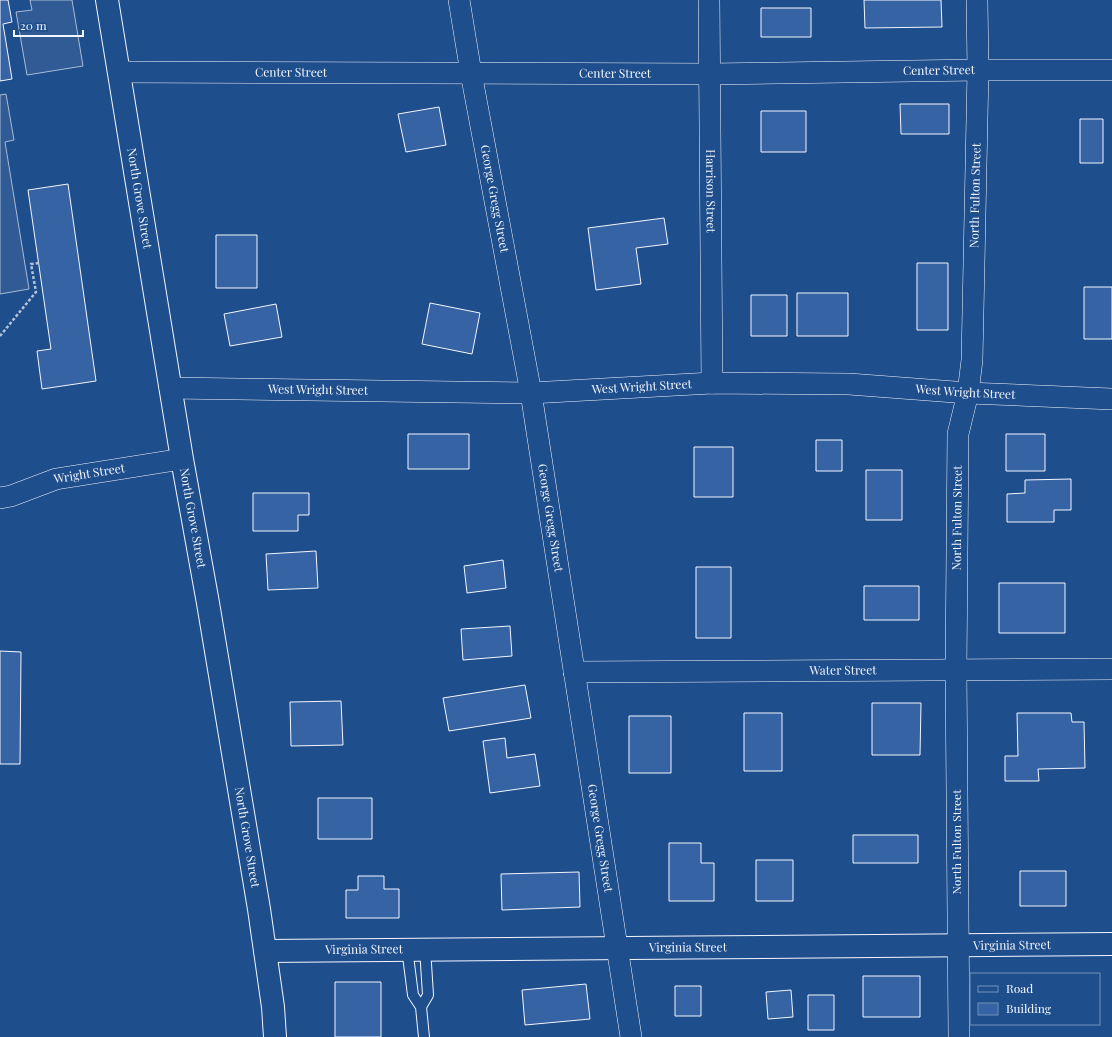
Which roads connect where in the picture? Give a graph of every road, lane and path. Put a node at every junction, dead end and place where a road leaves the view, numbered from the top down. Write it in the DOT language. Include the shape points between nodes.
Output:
graph roads {
  1 [pos="107,0"];
  2 [pos="459,0"];
  3 [pos="709,0"];
  4 [pos="977,0"];
  5 [pos="978,70"];
  6 [pos="1112,70"];
  7 [pos="119,72"];
  8 [pos="471,73"];
  9 [pos="710,74"];
  10 [pos="38,263"];
  11 [pos="0,336"];
  12 [pos="712,383"];
  13 [pos="170,388"];
  14 [pos="531,393"];
  15 [pos="968,393"];
  16 [pos="1112,399"];
  17 [pos="182,459"];
  18 [pos="0,498"];
  19 [pos="1112,669"];
  20 [pos="956,670"];
  21 [pos="574,672"];
  22 [pos="1112,944"];
  23 [pos="616,947"];
  24 [pos="958,947"];
  25 [pos="416,948"];
  26 [pos="265,951"];
  27 [pos="421,1007"];
  28 [pos="275,1037"];
  29 [pos="424,1037"];
  30 [pos="631,1037"];
  31 [pos="959,1037"];
  1 -- 7 [label="main road, North Grove Street"];
  2 -- 8 [label="street, George Gregg Street"];
  3 -- 9 [label="street, Harrison Street"];
  4 -- 5 [label="street, North Fulton Street"];
  5 -- 6 [label="street, Center Street"];
  5 -- 9 [label="street, Center Street"];
  5 -- 15 [label="street, North Fulton Street" via="972,360"];
  7 -- 8 [label="street, Center Street"];
  7 -- 13 [label="main road, North Grove Street"];
  8 -- 9 [label="street, Center Street"];
  8 -- 14 [label="street, George Gregg Street"];
  9 -- 12 [label="street, Harrison Street"];
  10 -- 11 [label="path" via="31,264 36,292"];
  12 -- 14 [label="street, West Wright Street"];
  12 -- 15 [label="street, West Wright Street" via="849,384"];
  13 -- 14 [label="street, West Wright Street"];
  13 -- 17 [label="main road, North Grove Street"];
  14 -- 21 [label="street, George Gregg Street"];
  15 -- 16 [label="street, West Wright Street"];
  15 -- 20 [label="street, North Fulton Street" via="958,434"];
  17 -- 18 [label="street, Wright Street" via="56,479"];
  17 -- 26 [label="main road, North Grove Street"];
  19 -- 20 [label="street, Water Street"];
  20 -- 21 [label="street, Water Street"];
  20 -- 24 [label="street, North Fulton Street"];
  21 -- 23 [label="street, George Gregg Street"];
  22 -- 24 [label="main road, Virginia Street"];
  23 -- 24 [label="main road, Virginia Street"];
  23 -- 25 [label="main road, Virginia Street"];
  23 -- 30 [label="street, George Gregg Street"];
  24 -- 31 [label="street, North Fulton Street"];
  25 -- 26 [label="main road, Virginia Street"];
  25 -- 27 [label="lane" via="413,995"];
  25 -- 27 [label="lane" via="428,995"];
  26 -- 28 [label="main road, North Grove Street"];
  27 -- 29 [label="lane"];
}
